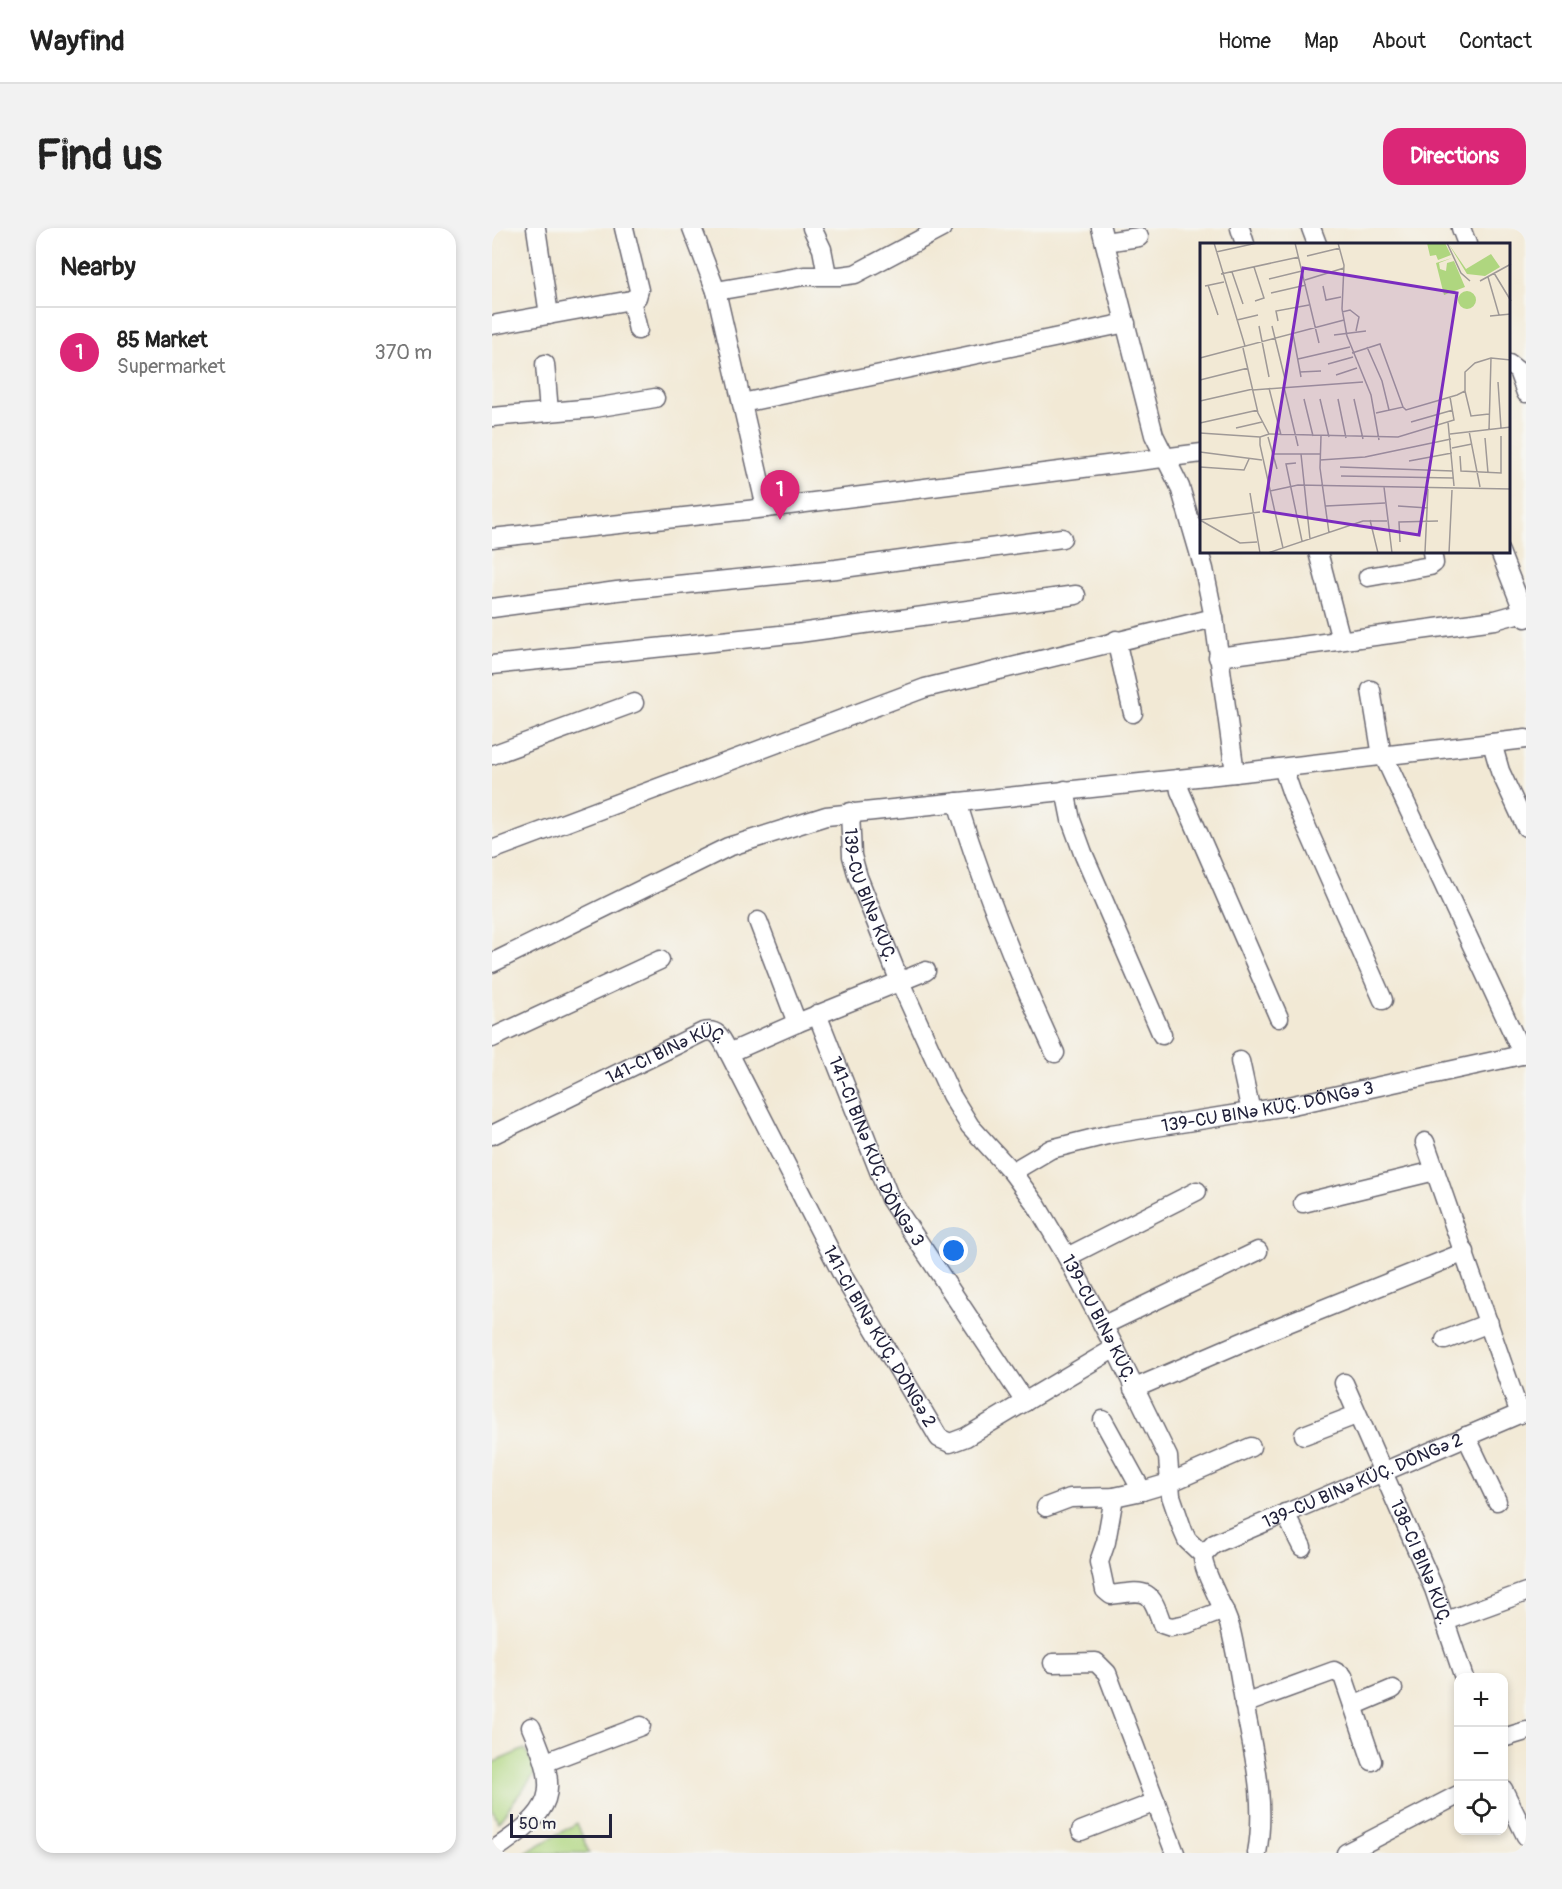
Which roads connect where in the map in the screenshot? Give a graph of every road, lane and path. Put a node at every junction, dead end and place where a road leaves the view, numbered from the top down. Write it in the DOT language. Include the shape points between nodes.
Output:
graph roads {
  1 [pos="536,228"];
  2 [pos="624,228"];
  3 [pos="692,228"];
  4 [pos="812,228"];
  5 [pos="942,228"];
  6 [pos="1240,228"];
  7 [pos="1311,228"];
  8 [pos="1461,228"];
  9 [pos="1103,235"];
  10 [pos="1139,237"];
  11 [pos="1245,243"];
  12 [pos="1317,243"];
  13 [pos="1467,243"];
  14 [pos="826,275"];
  15 [pos="716,291"];
  16 [pos="631,300"];
  17 [pos="549,315"];
  18 [pos="1126,323"];
  19 [pos="492,325"];
  20 [pos="638,330"];
  21 [pos="545,364"];
  22 [pos="1511,366"];
  23 [pos="1526,393"];
  24 [pos="655,398"];
  25 [pos="742,403"];
  26 [pos="549,412"];
  27 [pos="492,417"];
  28 [pos="1200,453"];
  29 [pos="1167,458"];
  30 [pos="766,508"];
  31 [pos="492,538"];
  32 [pos="1062,538"];
  33 [pos="1200,554"];
  34 [pos="1200,554"];
  35 [pos="1319,554"];
  36 [pos="1432,554"];
  37 [pos="1501,554"];
  38 [pos="1368,576"];
  39 [pos="1076,595"];
  40 [pos="492,608"];
  41 [pos="1525,615"];
  42 [pos="1214,618"];
  43 [pos="1116,640"];
  44 [pos="1341,640"];
  45 [pos="1218,657"];
  46 [pos="492,666"];
  47 [pos="1371,690"];
  48 [pos="634,703"];
  49 [pos="1133,713"];
  50 [pos="1526,739"];
  51 [pos="1492,743"];
  52 [pos="492,755"];
  53 [pos="1384,756"];
  54 [pos="1283,768"];
  55 [pos="1235,773"];
  56 [pos="1178,780"];
  57 [pos="1065,790"];
  58 [pos="957,802"];
  59 [pos="850,812"];
  60 [pos="1526,827"];
  61 [pos="492,850"];
  62 [pos="758,921"];
  63 [pos="660,960"];
  64 [pos="492,963"];
  65 [pos="926,971"];
  66 [pos="900,982"];
  67 [pos="1383,1000"];
  68 [pos="818,1014"];
  69 [pos="1279,1018"];
  70 [pos="797,1023"];
  71 [pos="1162,1035"];
  72 [pos="492,1038"];
  73 [pos="729,1053"];
  74 [pos="1055,1053"];
  75 [pos="1524,1054"];
  76 [pos="1240,1061"];
  77 [pos="1251,1112"];
  78 [pos="492,1134"];
  79 [pos="1425,1142"];
  80 [pos="1435,1171"];
  81 [pos="1012,1172"];
  82 [pos="1197,1191"];
  83 [pos="1303,1203"];
  84 [pos="1258,1251"];
  85 [pos="1465,1252"];
  86 [pos="1067,1257"];
  87 [pos="1489,1323"];
  88 [pos="1104,1324"];
  89 [pos="1445,1340"];
  90 [pos="1116,1348"];
  91 [pos="1344,1383"];
  92 [pos="1133,1389"];
  93 [pos="1025,1402"];
  94 [pos="1523,1412"];
  95 [pos="1356,1415"];
  96 [pos="1103,1420"];
  97 [pos="1304,1435"];
  98 [pos="1466,1436"];
  99 [pos="1251,1447"];
  100 [pos="1381,1471"];
  101 [pos="1170,1483"];
  102 [pos="1142,1491"];
  103 [pos="1114,1497"];
  104 [pos="1497,1501"];
  105 [pos="1046,1507"];
  106 [pos="1285,1514"];
  107 [pos="1302,1547"];
  108 [pos="1203,1555"];
  109 [pos="1526,1592"];
  110 [pos="1224,1610"];
  111 [pos="1446,1621"];
  112 [pos="1053,1663"];
  113 [pos="1463,1673"];
  114 [pos="1393,1689"];
  115 [pos="1244,1704"];
  116 [pos="1353,1706"];
  117 [pos="641,1726"];
  118 [pos="531,1727"];
  119 [pos="1526,1731"];
  120 [pos="1508,1736"];
  121 [pos="1372,1761"];
  122 [pos="546,1762"];
  123 [pos="1454,1797"];
  124 [pos="1508,1799"];
  125 [pos="1156,1802"];
  126 [pos="1082,1831"];
  127 [pos="1526,1836"];
  128 [pos="498,1844"];
  129 [pos="1175,1853"];
  130 [pos="1257,1853"];
  131 [pos="1346,1853"];
  1 -- 17 [label="street"];
  2 -- 16 [label="street" via="639,290"];
  3 -- 15 [label="street"];
  4 -- 14 [label="street" via="822,249"];
  5 -- 14 [label="street" via="855,274"];
  6 -- 11 [label="street"];
  7 -- 12 [label="street"];
  8 -- 13 [label="street"];
  9 -- 10 [label="street"];
  9 -- 18 [label="street"];
  14 -- 15 [label="street"];
  15 -- 25 [label="street"];
  16 -- 17 [label="street"];
  16 -- 20 [label="street"];
  17 -- 19 [label="street"];
  18 -- 25 [label="street"];
  18 -- 29 [label="street" via="1154,435"];
  21 -- 26 [label="street"];
  22 -- 23 [label="street" via="1518,371"];
  24 -- 26 [label="street"];
  25 -- 30 [label="street"];
  26 -- 27 [label="street"];
  28 -- 29 [label="street"];
  29 -- 30 [label="street"];
  29 -- 34 [label="street"];
  30 -- 31 [label="street"];
  32 -- 40 [label="street" via="836,569"];
  33 -- 42 [label="street"];
  35 -- 44 [label="street"];
  36 -- 38 [label="street" via="1434,563 1430,566"];
  37 -- 41 [label="street"];
  39 -- 46 [label="street" via="799,633"];
  41 -- 44 [label="street"];
  42 -- 43 [label="street"];
  42 -- 45 [label="street"];
  43 -- 49 [label="street"];
  43 -- 61 [label="street" via="924,688"];
  44 -- 45 [label="street"];
  45 -- 55 [label="street"];
  47 -- 53 [label="street"];
  48 -- 52 [label="street"];
  50 -- 51 [label="street"];
  51 -- 53 [label="street"];
  51 -- 60 [label="street" via="1500,771"];
  53 -- 54 [label="street"];
  53 -- 75 [label="street"];
  54 -- 55 [label="street"];
  54 -- 67 [label="street"];
  55 -- 56 [label="street"];
  56 -- 57 [label="street"];
  56 -- 69 [label="street"];
  57 -- 58 [label="street"];
  57 -- 71 [label="street" via="1083,853"];
  58 -- 59 [label="street"];
  58 -- 74 [label="street" via="1007,948"];
  59 -- 64 [label="street" via="803,821 728,847"];
  59 -- 66 [label="street, 139-CU BINƏ KÜÇ." via="852,856 858,877"];
  62 -- 70 [label="street"];
  63 -- 72 [label="street"];
  65 -- 66 [label="street, 141-CI BINƏ KÜÇ."];
  66 -- 68 [label="street, 141-CI BINƏ KÜÇ."];
  66 -- 81 [label="street, 139-CU BINƏ KÜÇ." via="959,1110"];
  68 -- 70 [label="street, 141-CI BINƏ KÜÇ."];
  68 -- 93 [label="street, 141-CI BINƏ KÜÇ. DÖNGƏ 3" via="900,1217"];
  70 -- 73 [label="street, 141-CI BINƏ KÜÇ."];
  73 -- 78 [label="street, 141-CI BINƏ KÜÇ." via="719,1034 702,1032"];
  73 -- 93 [label="street, 141-CI BINƏ KÜÇ. DÖNGƏ 2" via="844,1278 939,1438 950,1443 966,1437"];
  75 -- 77 [label="street, 139-CU BINƏ KÜÇ. DÖNGƏ 3"];
  76 -- 77 [label="street"];
  77 -- 81 [label="street, 139-CU BINƏ KÜÇ. DÖNGƏ 3" via="1143,1128 1067,1145 1036,1156"];
  79 -- 80 [label="street"];
  80 -- 83 [label="street"];
  80 -- 85 [label="street"];
  81 -- 86 [label="street, 139-CU BINƏ KÜÇ."];
  82 -- 86 [label="street"];
  84 -- 88 [label="street"];
  85 -- 87 [label="street"];
  85 -- 92 [label="street" via="1268,1330"];
  86 -- 88 [label="street, 139-CU BINƏ KÜÇ."];
  87 -- 89 [label="street"];
  87 -- 94 [label="street"];
  88 -- 90 [label="street, 139-CU BINƏ KÜÇ."];
  90 -- 92 [label="street, 139-CU BINƏ KÜÇ."];
  90 -- 93 [label="street, 141-CI BINƏ KÜÇ. DÖNGƏ 2"];
  91 -- 95 [label="street, 138-CI BINƏ KÜÇ."];
  92 -- 101 [label="street, 139-CU BINƏ KÜÇ." via="1167,1457"];
  94 -- 98 [label="street, 139-CU BINƏ KÜÇ. DÖNGƏ 2"];
  95 -- 97 [label="street"];
  95 -- 100 [label="street, 138-CI BINƏ KÜÇ."];
  96 -- 102 [label="street"];
  98 -- 100 [label="street, 139-CU BINƏ KÜÇ. DÖNGƏ 2"];
  98 -- 104 [label="street"];
  99 -- 101 [label="street"];
  100 -- 106 [label="street, 139-CU BINƏ KÜÇ. DÖNGƏ 2"];
  100 -- 111 [label="street, 138-CI BINƏ KÜÇ."];
  101 -- 102 [label="street"];
  101 -- 108 [label="street, 139-CU BINƏ KÜÇ." via="1170,1496 1187,1540"];
  102 -- 103 [label="street"];
  103 -- 105 [label="street" via="1070,1498"];
  103 -- 110 [label="street" via="1099,1562 1105,1590 1111,1595 1148,1593 1162,1624 1171,1627"];
  106 -- 107 [label="street"];
  106 -- 108 [label="street, 139-CU BINƏ KÜÇ. DÖNGƏ 2" via="1214,1544"];
  108 -- 110 [label="street, 139-CU BINƏ KÜÇ." via="1203,1565"];
  109 -- 111 [label="street"];
  110 -- 115 [label="street, 139-CU BINƏ KÜÇ."];
  111 -- 113 [label="street, 138-CI BINƏ KÜÇ."];
  112 -- 125 [label="street" via="1096,1662 1107,1673"];
  114 -- 116 [label="street"];
  115 -- 116 [label="street" via="1334,1671 1343,1676"];
  115 -- 130 [label="street, 139-CU BINƏ KÜÇ." via="1263,1809"];
  116 -- 121 [label="street"];
  117 -- 122 [label="street"];
  118 -- 122 [label="street"];
  119 -- 120 [label="street"];
  122 -- 128 [label="street" via="550,1780 540,1812"];
  123 -- 131 [label="street"];
  124 -- 127 [label="street"];
  125 -- 126 [label="street"];
  125 -- 129 [label="street"];
}
